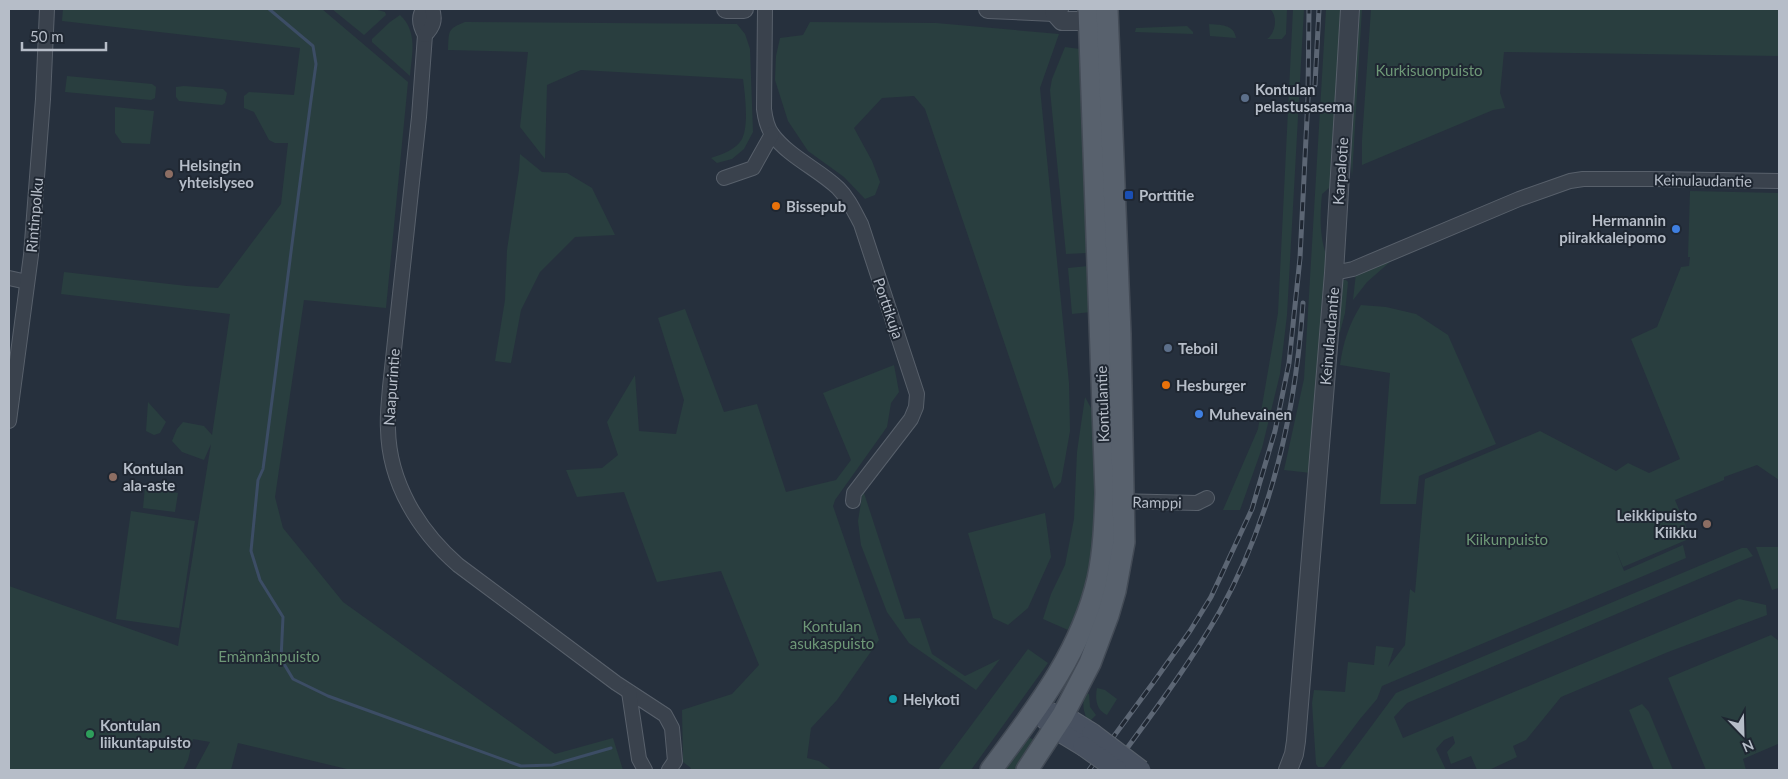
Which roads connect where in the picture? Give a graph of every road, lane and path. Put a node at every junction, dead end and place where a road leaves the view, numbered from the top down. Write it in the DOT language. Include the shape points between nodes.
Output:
graph roads {
  1 [pos="47,9"];
  2 [pos="424,9"];
  3 [pos="432,9"];
  4 [pos="726,9"];
  5 [pos="744,9"];
  6 [pos="765,9"];
  7 [pos="988,9"];
  8 [pos="1350,9"];
  9 [pos="1056,10"];
  10 [pos="1098,15"];
  11 [pos="425,35"];
  12 [pos="772,134"];
  13 [pos="724,178"];
  14 [pos="1779,181"];
  15 [pos="1334,273"];
  16 [pos="9,278"];
  17 [pos="27,282"];
  18 [pos="9,421"];
  19 [pos="1207,498"];
  20 [pos="852,501"];
  21 [pos="1115,501"];
  22 [pos="629,692"];
  23 [pos="1036,710"];
  24 [pos="1059,722"];
  25 [pos="1078,734"];
  26 [pos="644,770"];
  27 [pos="669,770"];
  28 [pos="991,770"];
  29 [pos="1027,770"];
  30 [pos="1117,770"];
  31 [pos="1141,770"];
  32 [pos="1288,770"];
  1 -- 17 [label="street, Rintinpolku" via="38,175"];
  2 -- 11 [label="street, Naapurintie" via="420,14 420,26"];
  3 -- 11 [label="street, Naapurintie" via="433,26"];
  4 -- 5 [label="street"];
  6 -- 12 [label="street, Porttikuja" via="764,109"];
  7 -- 9 [label="street"];
  8 -- 15 [label="street, Karpalotie"];
  9 -- 10 [label="street" via="1062,20"];
  10 -- 21 [label="main road, Kontulantie" via="1120,334"];
  11 -- 22 [label="street, Naapurintie" via="390,387 388,428 394,467 413,513 445,554"];
  12 -- 13 [label="street" via="753,168"];
  12 -- 20 [label="street, Porttikuja" via="789,152 847,198 860,224 916,391 916,407 911,419 854,493"];
  14 -- 15 [label="street, Keinulaudantie" via="1570,181 1353,269"];
  15 -- 32 [label="street, Keinulaudantie" via="1296,741"];
  16 -- 17 [label="street"];
  17 -- 18 [label="street, Rintinpolku"];
  19 -- 21 [label="street, Ramppi" via="1197,503"];
  21 -- 23 [label="main road, Kontulantie" via="1092,601 1072,652"];
  21 -- 24 [label="main road, Kontulantie" via="1124,542 1120,571 1090,663"];
  22 -- 26 [label="street"];
  22 -- 27 [label="street, Naapurintie" via="658,709 672,728 675,761"];
  23 -- 24 [label="main road"];
  23 -- 28 [label="main road, Kontulantie"];
  24 -- 25 [label="main road"];
  24 -- 29 [label="main road, Kontulantie"];
  25 -- 30 [label="main road, bridge"];
  25 -- 31 [label="main road, bridge"];
}
